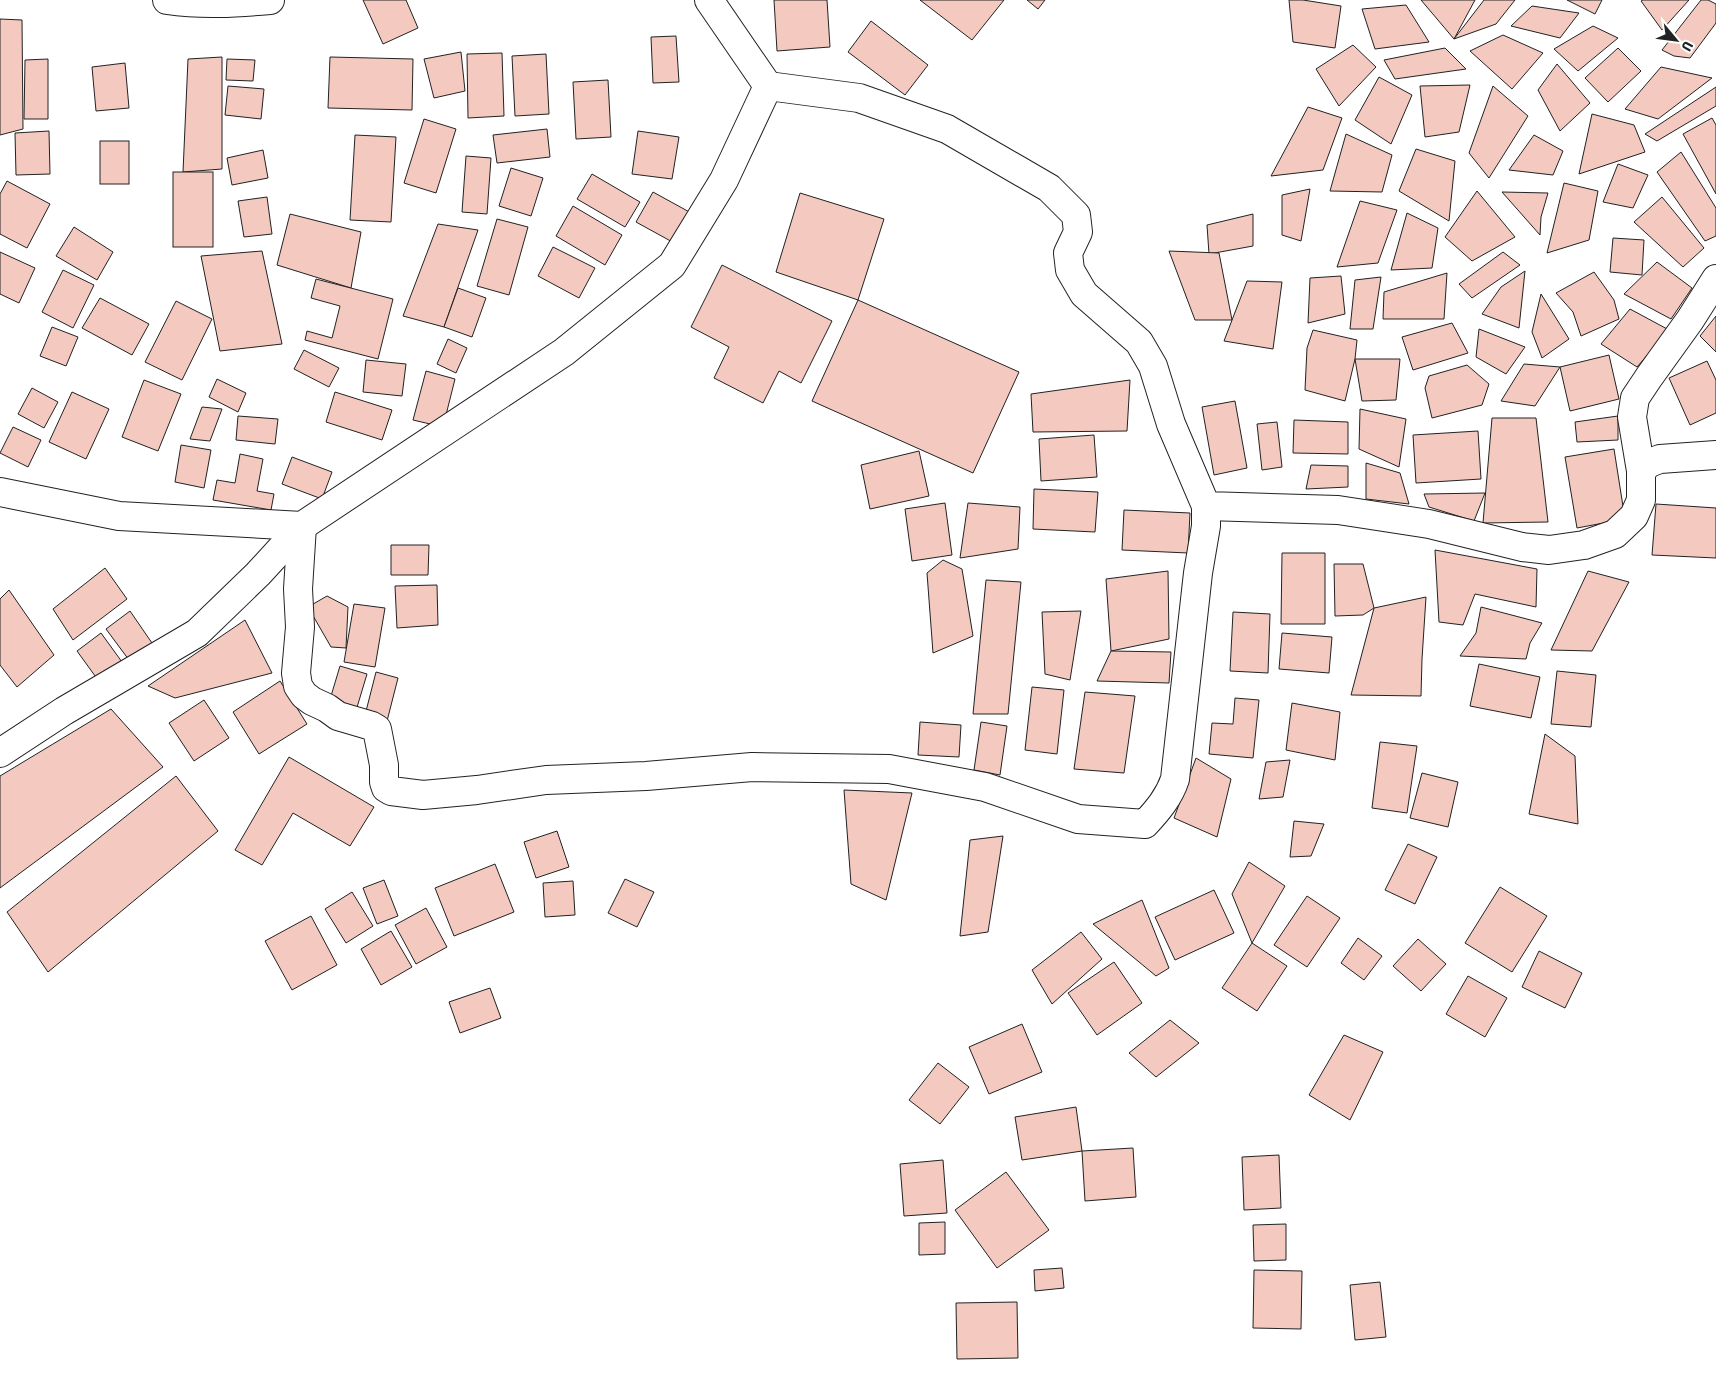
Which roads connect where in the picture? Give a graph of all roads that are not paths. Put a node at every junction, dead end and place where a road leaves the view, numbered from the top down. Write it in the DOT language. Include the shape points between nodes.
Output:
graph roads {
  1 [pos="167,0"];
  2 [pos="270,0"];
  3 [pos="709,0"];
  4 [pos="768,86"];
  5 [pos="1716,279"];
  6 [pos="1716,455"];
  7 [pos="1641,472"];
  8 [pos="0,492"];
  9 [pos="1206,506"];
  10 [pos="302,526"];
  11 [pos="0,752"];
  1 -- 2 [label="street" via="229,4"];
  3 -- 4 [label="street"];
  4 -- 9 [label="street" via="859,98 947,129 1049,188 1076,215 1078,232 1068,253 1070,270 1084,294 1138,342 1153,366 1171,424"];
  4 -- 10 [label="street" via="724,180 672,265 564,352"];
  5 -- 7 [label="street" via="1635,398 1632,417"];
  6 -- 7 [label="street" via="1660,459 1649,463"];
  7 -- 9 [label="street" via="1641,500 1634,516 1616,534 1584,545 1549,550 1522,547 1429,524 1338,510"];
  8 -- 10 [label="street" via="118,516"];
  9 -- 10 [label="street" via="1175,779 1171,791 1145,824 1078,818 985,787 889,769 752,766 646,776 546,780 424,795 391,791 384,782 377,729 338,716 312,701 298,686"];
  10 -- 11 [label="street" via="197,633"];
}
